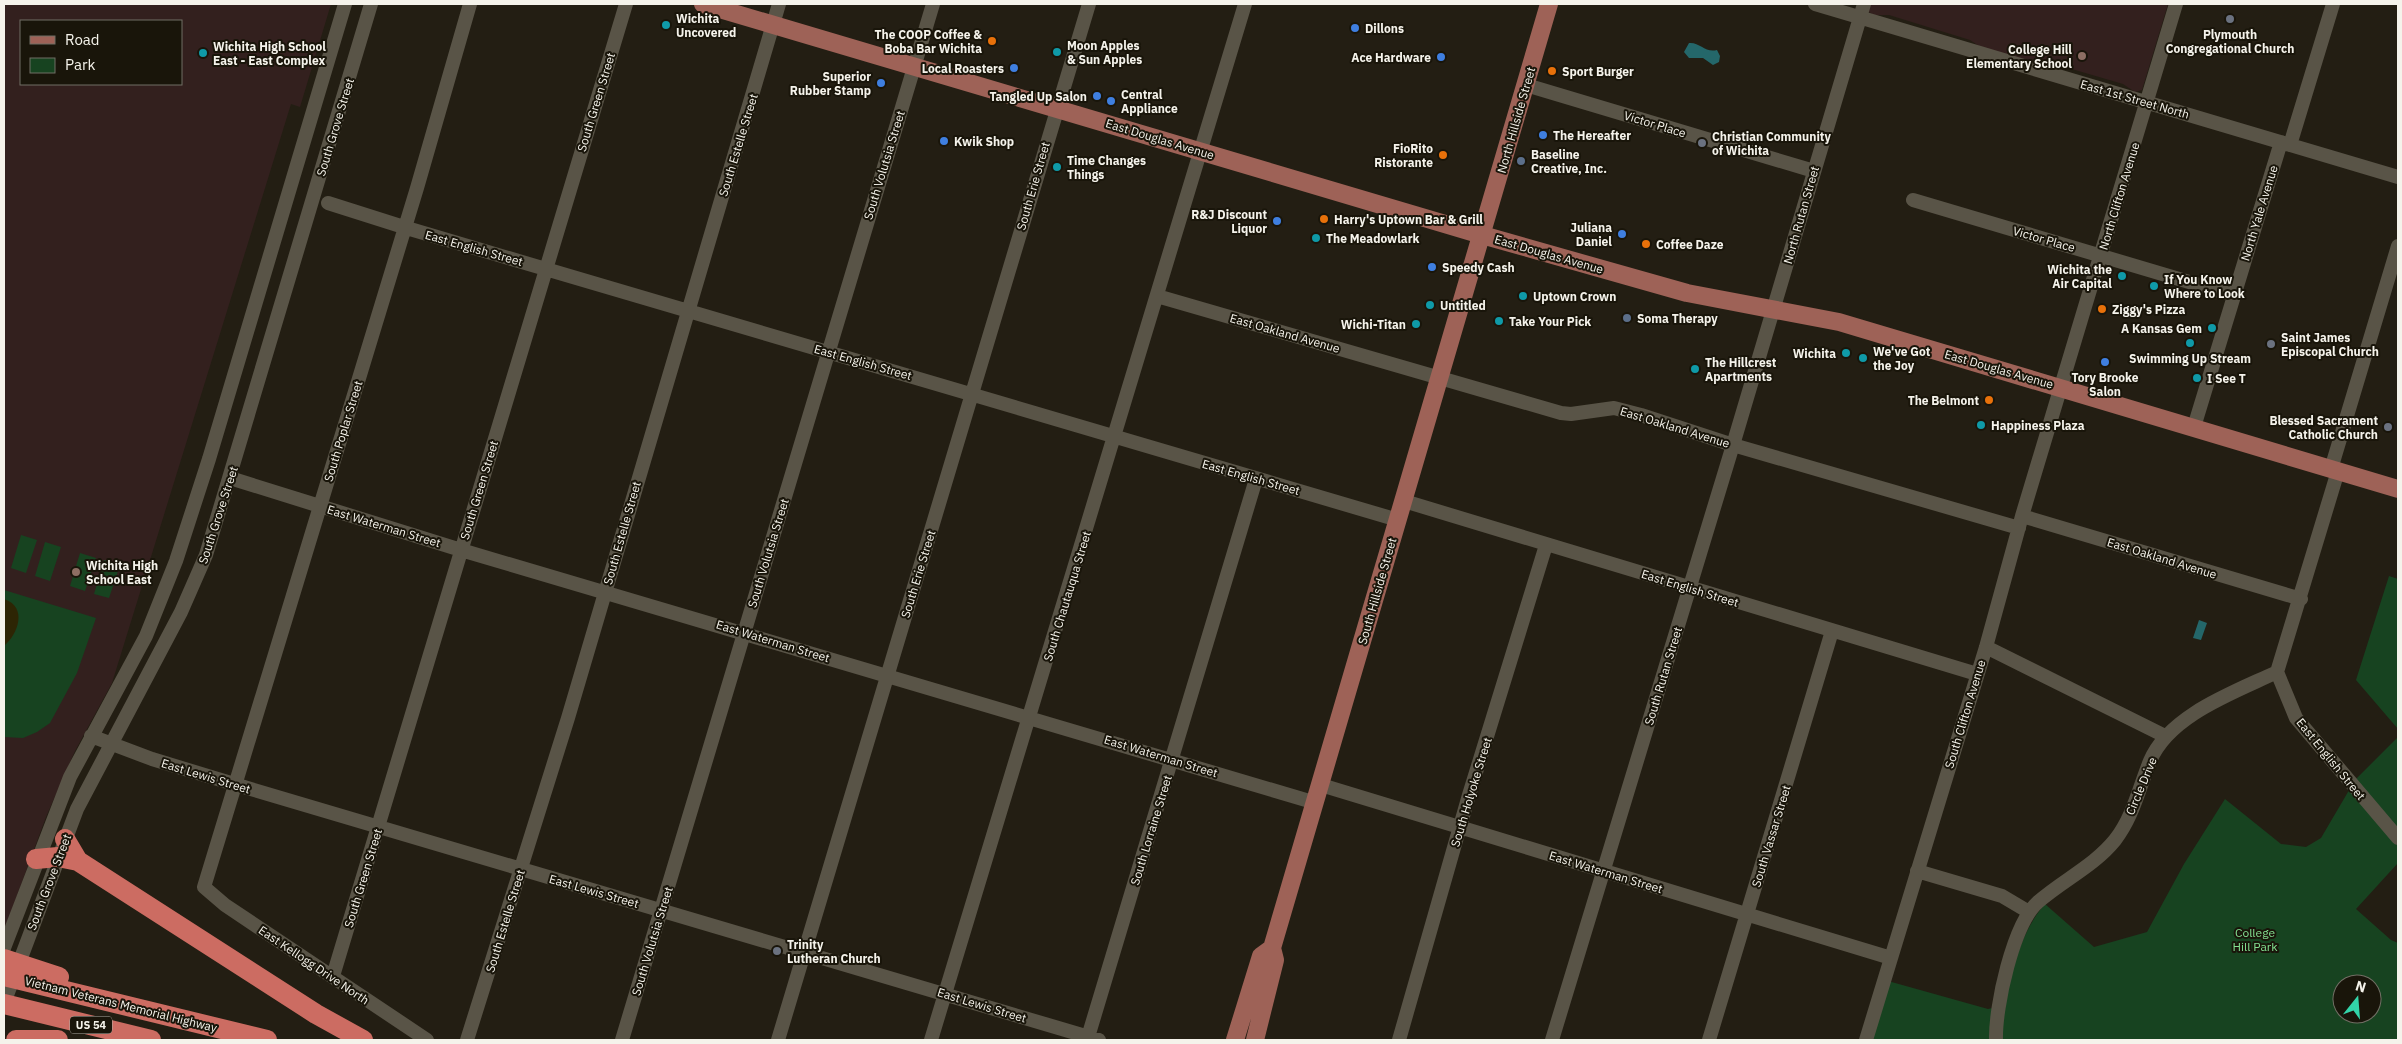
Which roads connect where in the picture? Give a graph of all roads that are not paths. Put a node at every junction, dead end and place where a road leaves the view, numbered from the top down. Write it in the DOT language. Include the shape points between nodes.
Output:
graph roads {
  1 [pos="345,4"];
  2 [pos="372,4"];
  3 [pos="470,4"];
  4 [pos="626,4"];
  5 [pos="703,4"];
  6 [pos="779,4"];
  7 [pos="933,4"];
  8 [pos="1089,4"];
  9 [pos="1245,4"];
  10 [pos="1549,4"];
  11 [pos="1815,4"];
  12 [pos="2176,4"];
  13 [pos="2333,4"];
  14 [pos="1862,10"];
  15 [pos="773,24"];
  16 [pos="914,66"];
  17 [pos="1526,85"];
  18 [pos="2147,102"];
  19 [pos="1056,108"];
  20 [pos="2286,143"];
  21 [pos="1201,152"];
  22 [pos="1814,171"];
  23 [pos="2398,177"];
  24 [pos="1913,200"];
  25 [pos="328,203"];
  26 [pos="405,228"];
  27 [pos="1482,235"];
  28 [pos="2398,246"];
  29 [pos="2101,255"];
  30 [pos="545,269"];
  31 [pos="2233,295"];
  32 [pos="1157,296"];
  33 [pos="688,310"];
  34 [pos="1773,311"];
  35 [pos="829,352"];
  36 [pos="1440,378"];
  37 [pos="2060,388"];
  38 [pos="972,394"];
  39 [pos="2194,427"];
  40 [pos="1115,437"];
  41 [pos="1733,444"];
  42 [pos="2335,470"];
  43 [pos="230,478"];
  44 [pos="1256,478"];
  45 [pos="2398,489"];
  46 [pos="1404,501"];
  47 [pos="320,507"];
  48 [pos="1398,520"];
  49 [pos="2021,522"];
  50 [pos="1546,545"];
  51 [pos="461,550"];
  52 [pos="1690,588"];
  53 [pos="605,592"];
  54 [pos="2301,599"];
  55 [pos="1832,631"];
  56 [pos="744,633"];
  57 [pos="1986,646"];
  58 [pos="2277,672"];
  59 [pos="1977,674"];
  60 [pos="888,676"];
  61 [pos="1030,718"];
  62 [pos="91,736"];
  63 [pos="2165,736"];
  64 [pos="110,744"];
  65 [pos="1173,759"];
  66 [pos="235,784"];
  67 [pos="1321,785"];
  68 [pos="1316,803"];
  69 [pos="379,827"];
  70 [pos="1460,828"];
  71 [pos="2398,838"];
  72 [pos="62,848"];
  73 [pos="36,859"];
  74 [pos="521,869"];
  75 [pos="1604,871"];
  76 [pos="1917,871"];
  77 [pos="204,887"];
  78 [pos="661,910"];
  79 [pos="2029,912"];
  80 [pos="1747,914"];
  81 [pos="4,948"];
  82 [pos="1272,948"];
  83 [pos="804,953"];
  84 [pos="1891,958"];
  85 [pos="4,960"];
  86 [pos="4,976"];
  87 [pos="333,976"];
  88 [pos="44,979"];
  89 [pos="945,994"];
  90 [pos="4,1003"];
  91 [pos="1094,1039"];
  92 [pos="18,1040"];
  93 [pos="58,1040"];
  94 [pos="151,1040"];
  95 [pos="267,1040"];
  96 [pos="363,1040"];
  97 [pos="427,1040"];
  98 [pos="467,1040"];
  99 [pos="622,1040"];
  100 [pos="778,1040"];
  101 [pos="931,1040"];
  102 [pos="1235,1040"];
  103 [pos="1255,1040"];
  104 [pos="1399,1040"];
  105 [pos="1552,1040"];
  106 [pos="1709,1040"];
  107 [pos="1866,1040"];
  108 [pos="1996,1040"];
  1 -- 62 [label="street, South Grove Street" via="176,561 146,636"];
  2 -- 43 [label="street, South Grove Street"];
  3 -- 26 [label="street, South Poplar Street"];
  4 -- 30 [label="street, South Green Street"];
  5 -- 15 [label="main road, East Douglas Avenue"];
  6 -- 15 [label="street, South Estelle Street"];
  7 -- 16 [label="street, South Volutsia Street"];
  8 -- 19 [label="street, South Erie Street"];
  9 -- 21 [label="street, South Chautauqua Street"];
  10 -- 17 [label="main road, North Hillside Street"];
  11 -- 14 [label="street, East 1st Street North"];
  12 -- 18 [label="street, North Clifton Avenue"];
  13 -- 20 [label="street, North Yale Avenue"];
  14 -- 18 [label="street, East 1st Street North"];
  14 -- 22 [label="street, North Rutan Street"];
  15 -- 16 [label="main road, East Douglas Avenue"];
  15 -- 33 [label="street, South Estelle Street"];
  16 -- 19 [label="main road, East Douglas Avenue"];
  16 -- 35 [label="street, South Volutsia Street"];
  17 -- 22 [label="street, Victor Place"];
  17 -- 27 [label="main road, North Hillside Street"];
  18 -- 20 [label="street, East 1st Street North"];
  18 -- 29 [label="street, North Clifton Avenue"];
  19 -- 21 [label="main road, East Douglas Avenue"];
  19 -- 38 [label="street, South Erie Street"];
  20 -- 23 [label="street, East 1st Street North"];
  20 -- 31 [label="street, North Yale Avenue"];
  21 -- 27 [label="main road, East Douglas Avenue"];
  21 -- 32 [label="street, South Chautauqua Street"];
  22 -- 34 [label="street, North Rutan Street"];
  24 -- 29 [label="street, Victor Place"];
  25 -- 26 [label="street, East English Street"];
  26 -- 30 [label="street, East English Street"];
  26 -- 47 [label="street, South Poplar Street"];
  27 -- 34 [label="main road, East Douglas Avenue" via="1687,293"];
  27 -- 36 [label="main road, South Hillside Street"];
  28 -- 42 [label="street"];
  29 -- 31 [label="street, Victor Place"];
  29 -- 37 [label="street, North Clifton Avenue"];
  30 -- 33 [label="street, East English Street"];
  30 -- 51 [label="street, South Green Street"];
  31 -- 39 [label="street, North Yale Avenue"];
  32 -- 36 [label="street, East Oakland Avenue"];
  32 -- 40 [label="street, South Chautauqua Street"];
  33 -- 35 [label="street, East English Street"];
  33 -- 53 [label="street, South Estelle Street"];
  34 -- 37 [label="main road, East Douglas Avenue" via="1839,322"];
  34 -- 41 [label="street, South Rutan Street"];
  35 -- 38 [label="street, East English Street"];
  35 -- 56 [label="street, South Volutsia Street"];
  36 -- 41 [label="street, East Oakland Avenue" via="1561,413 1614,408"];
  36 -- 46 [label="main road, South Hillside Street"];
  37 -- 39 [label="main road, East Douglas Avenue"];
  37 -- 49 [label="street, South Clifton Avenue"];
  38 -- 40 [label="street, East English Street"];
  38 -- 60 [label="street, South Erie Street"];
  39 -- 42 [label="main road, East Douglas Avenue"];
  40 -- 44 [label="street, East English Street"];
  40 -- 61 [label="street, South Chautauqua Street"];
  41 -- 49 [label="street, East Oakland Avenue"];
  41 -- 52 [label="street, South Rutan Street"];
  42 -- 45 [label="main road, East Douglas Avenue"];
  42 -- 54 [label="street"];
  43 -- 47 [label="street, East Waterman Street"];
  43 -- 64 [label="street, South Grove Street" via="194,583 166,643"];
  44 -- 48 [label="street, East English Street"];
  44 -- 65 [label="street, South Lorraine Street"];
  46 -- 48 [label="main road, South Hillside Street"];
  46 -- 50 [label="street, East English Street"];
  47 -- 51 [label="street, East Waterman Street"];
  47 -- 66 [label="street, South Poplar Street"];
  48 -- 67 [label="main road, South Hillside Street"];
  49 -- 54 [label="street, East Oakland Avenue"];
  49 -- 57 [label="street, South Clifton Avenue"];
  50 -- 52 [label="street, East English Street"];
  50 -- 70 [label="street, South Holyoke Street"];
  51 -- 53 [label="street, East Waterman Street"];
  51 -- 69 [label="street, South Green Street"];
  52 -- 55 [label="street, East English Street"];
  52 -- 75 [label="street, South Rutan Street"];
  53 -- 56 [label="street, East Waterman Street"];
  53 -- 74 [label="street, South Estelle Street"];
  54 -- 58 [label="street"];
  55 -- 59 [label="street, East English Street"];
  55 -- 80 [label="street, South Vassar Street"];
  56 -- 60 [label="street, East Waterman Street"];
  56 -- 78 [label="street, South Volutsia Street"];
  57 -- 59 [label="street, South Clifton Avenue"];
  57 -- 63 [label="street"];
  58 -- 63 [label="street, Circle Drive" via="2204,708"];
  58 -- 71 [label="street, East English Street" via="2296,718"];
  59 -- 76 [label="street, South Clifton Avenue"];
  60 -- 61 [label="street, East Waterman Street"];
  60 -- 83 [label="street, South Erie Street"];
  61 -- 65 [label="street, East Waterman Street"];
  61 -- 89 [label="street, South Chautauqua Street"];
  62 -- 64 [label="street, East Lewis Street"];
  62 -- 73 [label="street, South Grove Street" via="70,776"];
  63 -- 79 [label="street, Circle Drive" via="2150,760 2130,813 2114,840"];
  64 -- 66 [label="street, East Lewis Street"];
  64 -- 72 [label="street, South Grove Street" via="77,809"];
  65 -- 68 [label="street, East Waterman Street"];
  65 -- 91 [label="street, South Lorraine Street"];
  66 -- 69 [label="street, East Lewis Street"];
  66 -- 77 [label="street, South Poplar Street"];
  67 -- 68 [label="main road, South Hillside Street"];
  67 -- 70 [label="street, East Waterman Street"];
  68 -- 82 [label="main road, South Hillside Street"];
  69 -- 74 [label="street, East Lewis Street"];
  69 -- 87 [label="street, South Green Street"];
  70 -- 75 [label="street, East Waterman Street"];
  70 -- 104 [label="street, South Holyoke Street"];
  72 -- 73 [label="highway"];
  72 -- 90 [label="street, South Grove Street"];
  72 -- 96 [label="highway" via="308,1008"];
  73 -- 81 [label="street, South Grove Street"];
  74 -- 78 [label="street, East Lewis Street"];
  74 -- 98 [label="street, South Estelle Street"];
  75 -- 80 [label="street, East Waterman Street"];
  75 -- 105 [label="street, South Rutan Street"];
  76 -- 79 [label="street" via="2002,896"];
  76 -- 84 [label="street, South Clifton Avenue"];
  77 -- 87 [label="street, East Kellogg Drive North" via="225,905"];
  78 -- 83 [label="street, East Lewis Street"];
  78 -- 99 [label="street, South Volutsia Street"];
  79 -- 108 [label="street, Circle Drive" via="2001,994"];
  80 -- 84 [label="street, East Waterman Street"];
  80 -- 106 [label="street, South Vassar Street"];
  82 -- 102 [label="main road, South Hillside Street" via="1262,956"];
  82 -- 103 [label="main road, South Hillside Street" via="1275,960"];
  83 -- 89 [label="street, East Lewis Street"];
  83 -- 100 [label="street, South Erie Street"];
  84 -- 107 [label="street, South Clifton Avenue"];
  85 -- 88 [label="highway"];
  86 -- 88 [label="highway, Vietnam Veterans Memorial Highway"];
  87 -- 97 [label="street, East Kellogg Drive North"];
  88 -- 95 [label="highway, Vietnam Veterans Memorial Highway" via="154,1012"];
  89 -- 91 [label="street, East Lewis Street"];
  89 -- 101 [label="street, South Chautauqua Street"];
  90 -- 94 [label="highway, US 54"];
  92 -- 93 [label="highway"];
}
